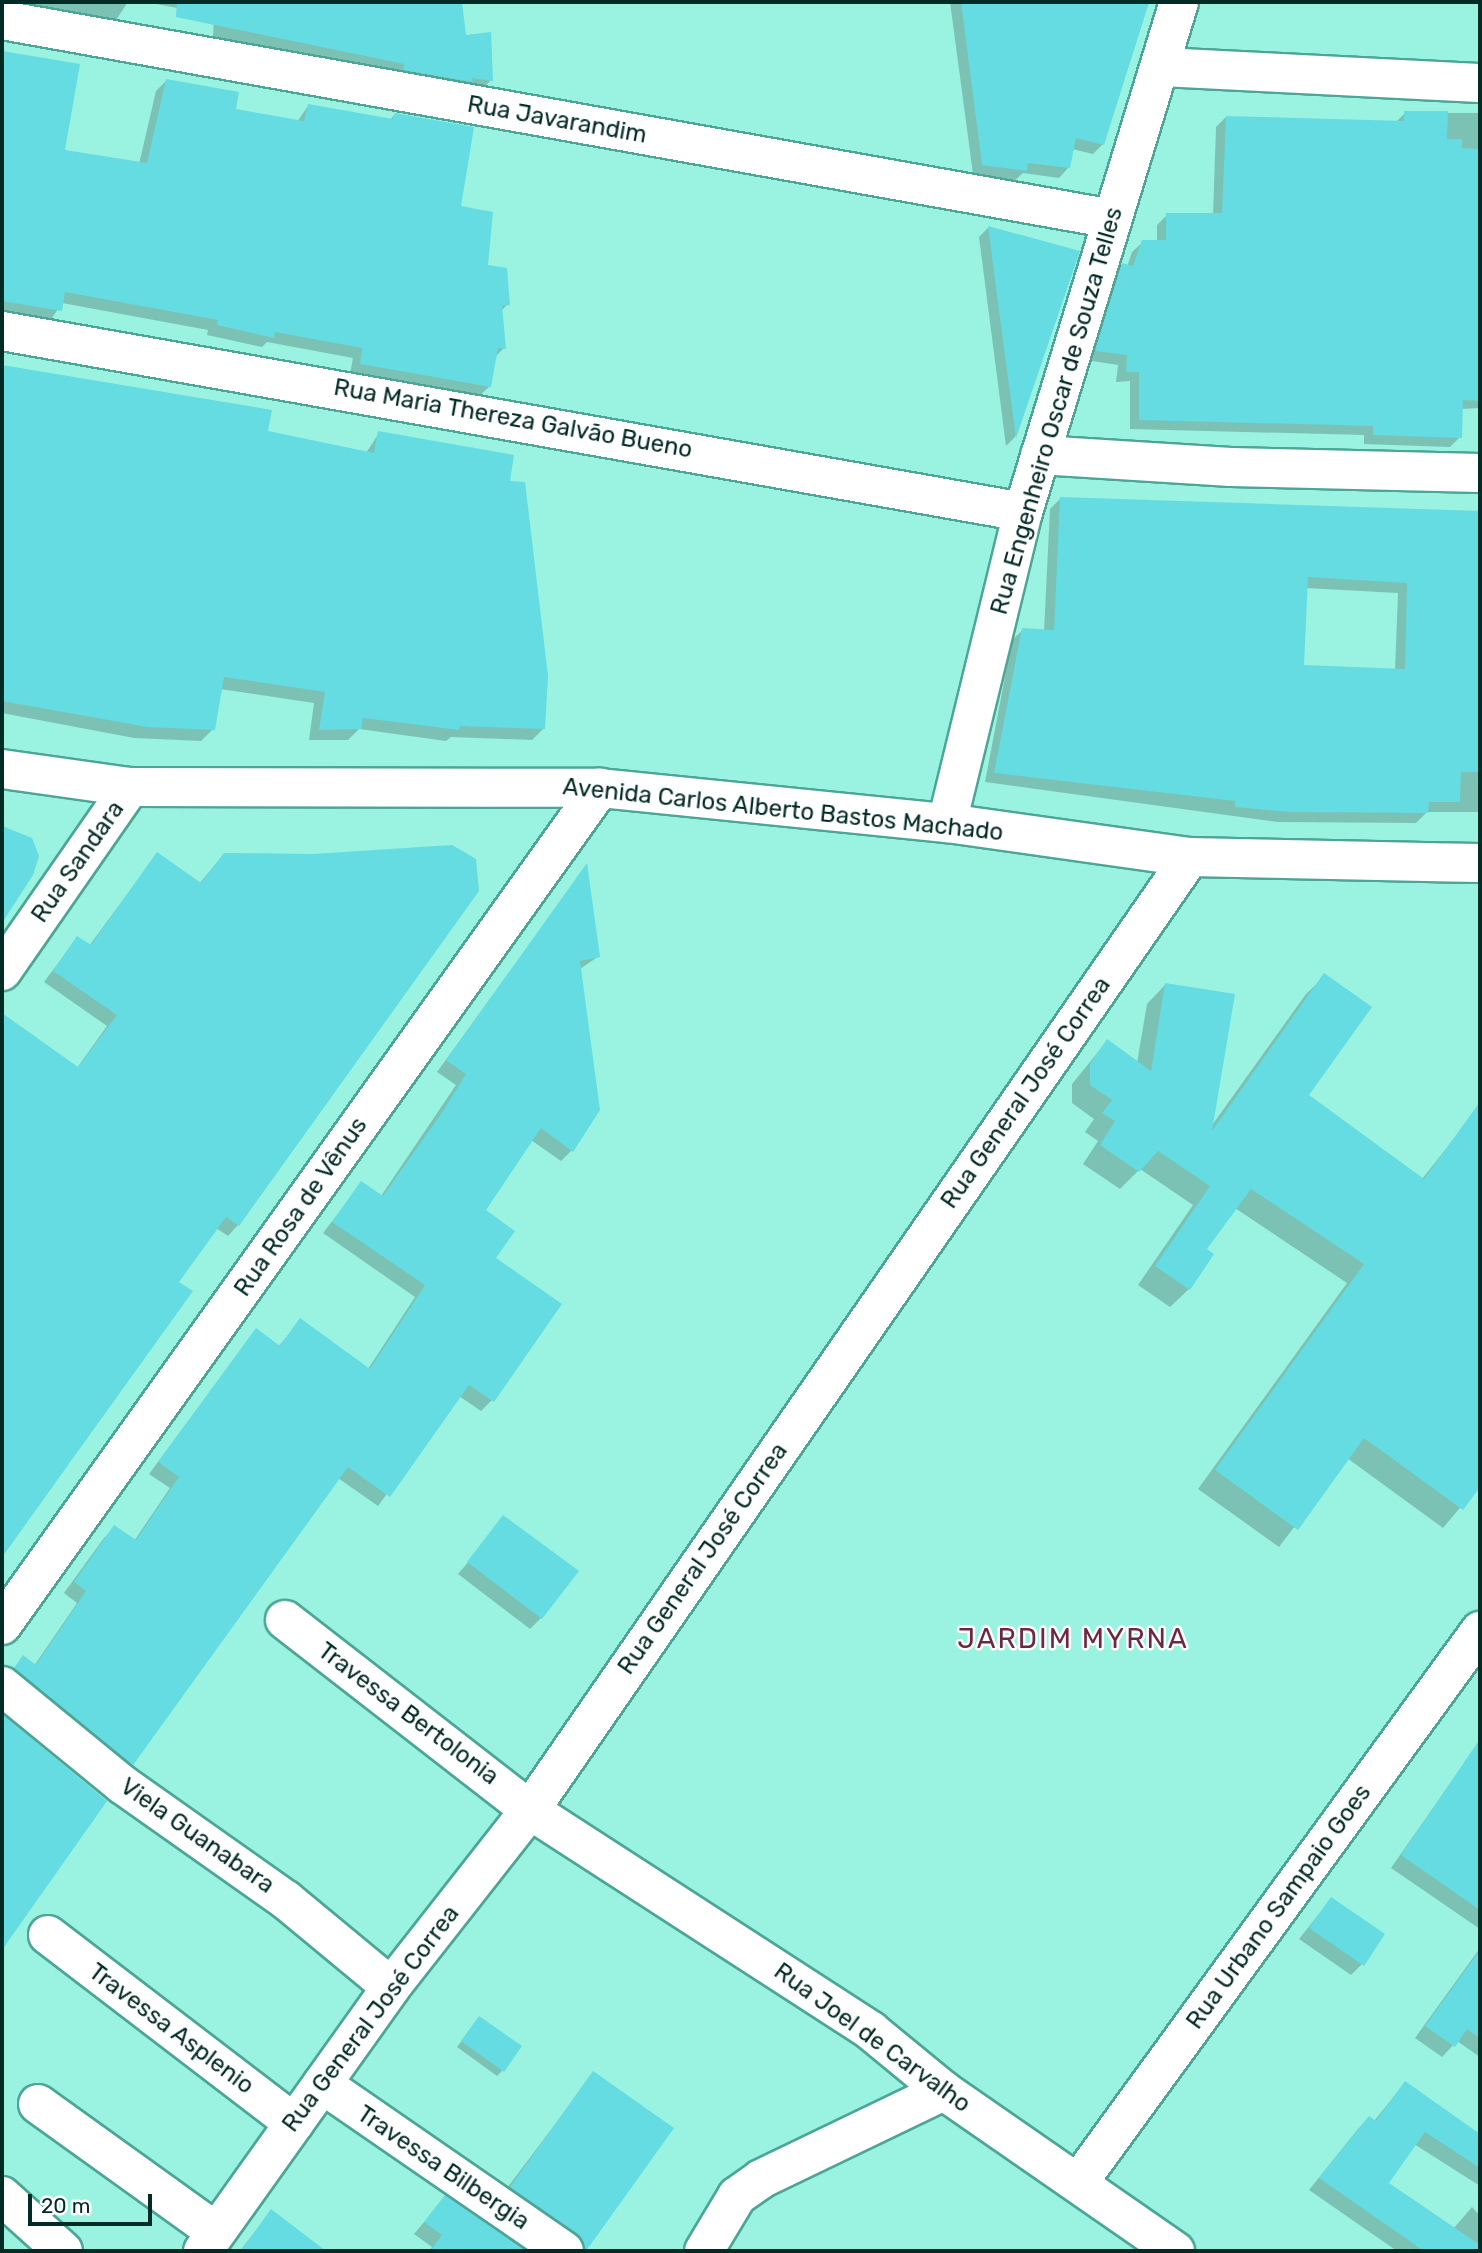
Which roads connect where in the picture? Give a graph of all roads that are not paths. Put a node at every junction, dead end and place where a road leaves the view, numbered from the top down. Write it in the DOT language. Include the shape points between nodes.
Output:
graph roads {
  1 [pos="1179,2"];
  2 [pos="2,20"];
  3 [pos="1161,67"];
  4 [pos="1480,83"];
  5 [pos="1112,219"];
  6 [pos="2,331"];
  7 [pos="1040,455"];
  8 [pos="1480,473"];
  9 [pos="1023,512"];
  10 [pos="2,769"];
  11 [pos="130,787"];
  12 [pos="600,788"];
  13 [pos="947,823"];
  14 [pos="1190,857"];
  15 [pos="1480,863"];
  16 [pos="2,971"];
  17 [pos="285,1620"];
  18 [pos="2,1625"];
  19 [pos="1480,1631"];
  20 [pos="2,1686"];
  21 [pos="530,1810"];
  22 [pos="48,1935"];
  23 [pos="391,1987"];
  24 [pos="322,2084"];
  25 [pos="944,2091"];
  26 [pos="38,2104"];
  27 [pos="294,2123"];
  28 [pos="1078,2183"];
  29 [pos="2,2196"];
  30 [pos="210,2242"];
  31 [pos="63,2251"];
  32 [pos="564,2251"];
  33 [pos="704,2251"];
  34 [pos="1175,2251"];
  1 -- 3 [label="street, Rua Engenheiro Oscar de Souza Telles"];
  2 -- 5 [label="street, Rua Javarandim"];
  3 -- 4 [label="street"];
  3 -- 5 [label="street, Rua Engenheiro Oscar de Souza Telles"];
  5 -- 7 [label="street, Rua Engenheiro Oscar de Souza Telles"];
  6 -- 9 [label="street, Rua Maria Thereza Galvão Bueno"];
  7 -- 8 [label="street" via="1231,467"];
  7 -- 9 [label="street, Rua Engenheiro Oscar de Souza Telles"];
  9 -- 13 [label="street, Rua Engenheiro Oscar de Souza Telles"];
  10 -- 11 [label="street, Avenida Carlos Alberto Bastos Machado"];
  11 -- 12 [label="street, Avenida Carlos Alberto Bastos Machado"];
  11 -- 16 [label="street, Rua Sandara"];
  12 -- 13 [label="street, Avenida Carlos Alberto Bastos Machado"];
  12 -- 18 [label="street, Rua Rosa de Vênus"];
  13 -- 14 [label="street, Avenida Carlos Alberto Bastos Machado"];
  14 -- 15 [label="street, Avenida Carlos Alberto Bastos Machado"];
  14 -- 21 [label="street, Rua General José Correa"];
  17 -- 21 [label="street, Travessa Bertolonia"];
  19 -- 28 [label="street, Rua Urbano Sampaio Goes"];
  20 -- 23 [label="street, Viela Guanabara" via="124,1785 286,1900"];
  21 -- 23 [label="street, Rua General José Correa"];
  21 -- 25 [label="street, Rua Joel de Carvalho" via="871,2031"];
  22 -- 27 [label="street, Travessa Asplenio"];
  23 -- 24 [label="street, Rua General José Correa"];
  24 -- 27 [label="street, Rua General José Correa"];
  24 -- 32 [label="street, Travessa Bilbergia"];
  25 -- 28 [label="street, Rua Joel de Carvalho"];
  25 -- 33 [label="street" via="761,2179 737,2196"];
  26 -- 30 [label="street"];
  27 -- 30 [label="street, Rua General José Correa"];
  28 -- 34 [label="street, Rua Joel de Carvalho"];
  29 -- 31 [label="street"];
}
